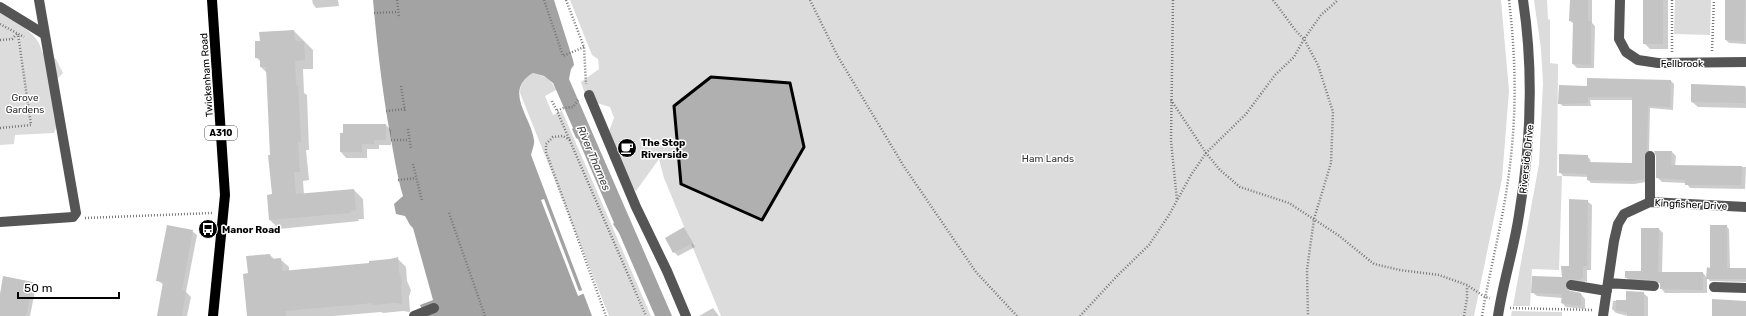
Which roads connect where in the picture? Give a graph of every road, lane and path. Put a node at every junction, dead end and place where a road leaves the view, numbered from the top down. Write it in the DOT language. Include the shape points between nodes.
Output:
graph roads {
  1 [pos="39,0"];
  2 [pos="212,0"];
  3 [pos="397,0"];
  4 [pos="544,0"];
  5 [pos="566,0"];
  6 [pos="810,0"];
  7 [pos="1173,0"];
  8 [pos="1273,0"];
  9 [pos="1338,0"];
  10 [pos="1509,0"];
  11 [pos="1523,0"];
  12 [pos="1620,0"];
  13 [pos="1672,0"];
  14 [pos="1714,0"];
  15 [pos="0,7"];
  16 [pos="398,12"];
  17 [pos="374,13"];
  18 [pos="399,18"];
  19 [pos="44,34"];
  20 [pos="1304,39"];
  21 [pos="0,40"];
  22 [pos="584,47"];
  23 [pos="1746,62"];
  24 [pos="1672,63"];
  25 [pos="1712,63"];
  26 [pos="401,86"];
  27 [pos="589,95"];
  28 [pos="578,100"];
  29 [pos="1171,100"];
  30 [pos="552,101"];
  31 [pos="386,111"];
  32 [pos="557,111"];
  33 [pos="0,128"];
  34 [pos="408,129"];
  35 [pos="391,140"];
  36 [pos="409,140"];
  37 [pos="570,140"];
  38 [pos="411,149"];
  39 [pos="1206,153"];
  40 [pos="1650,156"];
  41 [pos="413,164"];
  42 [pos="416,178"];
  43 [pos="398,180"];
  44 [pos="422,201"];
  45 [pos="1177,201"];
  46 [pos="1650,202"];
  47 [pos="1746,207"];
  48 [pos="76,213"];
  49 [pos="223,213"];
  50 [pos="449,213"];
  51 [pos="1314,219"];
  52 [pos="0,222"];
  53 [pos="1467,285"];
  54 [pos="1571,286"];
  55 [pos="1654,286"];
  56 [pos="1608,287"];
  57 [pos="1714,287"];
  58 [pos="1746,288"];
  59 [pos="1485,297"];
  60 [pos="434,308"];
  61 [pos="1499,308"];
  62 [pos="1603,313"];
  63 [pos="213,316"];
  64 [pos="414,316"];
  65 [pos="485,316"];
  66 [pos="606,316"];
  67 [pos="646,316"];
  68 [pos="686,316"];
  69 [pos="1017,316"];
  70 [pos="1080,316"];
  71 [pos="1308,316"];
  72 [pos="1464,316"];
  73 [pos="1482,316"];
  1 -- 19 [label="street"];
  2 -- 49 [label="main road, Twickenham Road / A310" via="225,195"];
  3 -- 16 [label="path"];
  4 -- 22 [label="path" via="563,56"];
  5 -- 22 [label="path"];
  6 -- 69 [label="path" via="837,55 903,165 976,272"];
  7 -- 29 [label="path"];
  8 -- 20 [label="path"];
  9 -- 20 [label="path" via="1321,15"];
  10 -- 59 [label="path" via="1516,77 1514,125 1509,174"];
  11 -- 61 [label="street, Riverside Drive" via="1530,73 1529,144 1519,216"];
  12 -- 24 [label="street, Fellbrook" via="1619,39 1626,52 1638,60"];
  13 -- 24 [label="path"];
  14 -- 25 [label="path"];
  15 -- 19 [label="street"];
  16 -- 17 [label="path"];
  16 -- 18 [label="path"];
  19 -- 48 [label="street"];
  20 -- 39 [label="path" via="1294,57 1275,75 1246,114"];
  20 -- 51 [label="path" via="1318,65 1333,112 1331,163"];
  21 -- 33 [label="path" via="12,39 18,34 31,124"];
  22 -- 27 [label="path"];
  23 -- 25 [label="street, Fellbrook"];
  24 -- 25 [label="street, Fellbrook"];
  26 -- 31 [label="path" via="405,110"];
  27 -- 68 [label="street"];
  28 -- 32 [label="path" via="573,108"];
  29 -- 39 [label="path"];
  29 -- 45 [label="path" via="1171,141"];
  30 -- 32 [label="path"];
  32 -- 37 [label="path"];
  34 -- 36 [label="path"];
  35 -- 36 [label="path"];
  36 -- 38 [label="path"];
  37 -- 66 [label="path" via="563,136 552,137 546,144 546,152"];
  37 -- 67 [label="path"];
  39 -- 45 [label="path"];
  39 -- 51 [label="path" via="1220,170 1240,186 1289,204"];
  40 -- 46 [label="street"];
  41 -- 42 [label="path"];
  42 -- 43 [label="path"];
  42 -- 44 [label="path"];
  45 -- 70 [label="path" via="1148,245"];
  46 -- 47 [label="street, Kingfisher Drive"];
  46 -- 56 [label="street, Kingfisher Drive" via="1624,214 1618,224"];
  48 -- 49 [label="path" via="84,218"];
  48 -- 52 [label="street" via="73,217"];
  49 -- 63 [label="main road, Twickenham Road / A310"];
  50 -- 65 [label="path"];
  51 -- 53 [label="path" via="1374,264 1439,275"];
  51 -- 71 [label="path" via="1307,270"];
  53 -- 59 [label="path"];
  53 -- 72 [label="path"];
  54 -- 56 [label="street"];
  55 -- 56 [label="street"];
  56 -- 62 [label="street, Kingfisher Drive"];
  57 -- 58 [label="street"];
  59 -- 61 [label="path"];
  59 -- 73 [label="path"];
  60 -- 64 [label="street"];
  61 -- 62 [label="path"];
}
